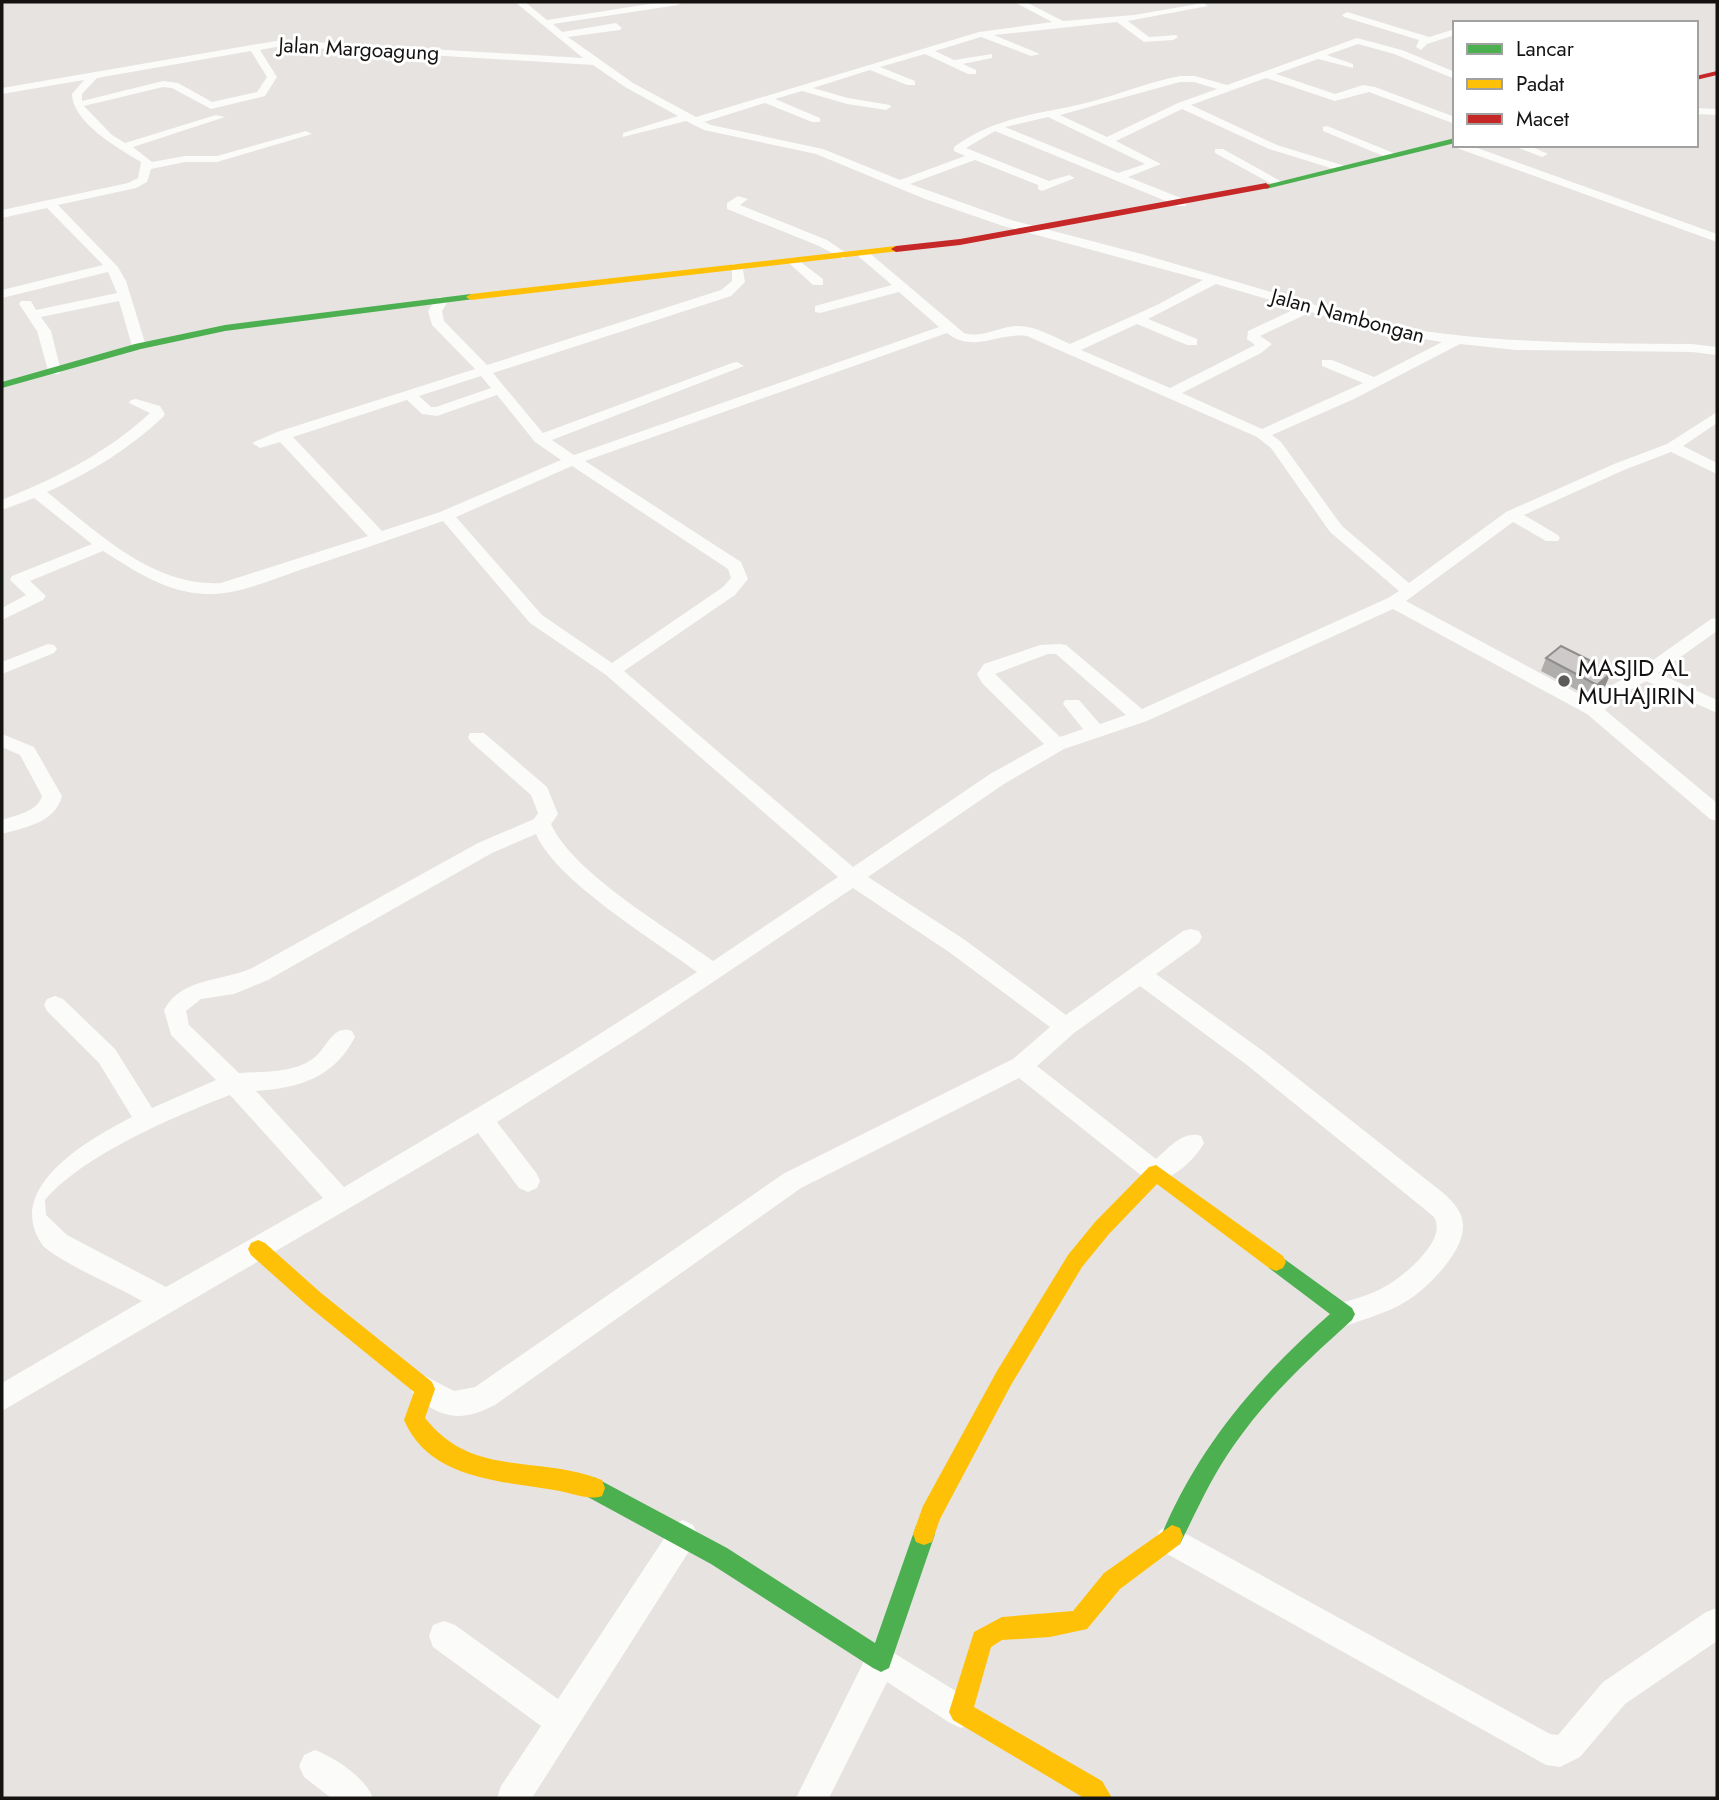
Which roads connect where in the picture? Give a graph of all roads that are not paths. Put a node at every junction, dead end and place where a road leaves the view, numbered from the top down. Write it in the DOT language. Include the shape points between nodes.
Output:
graph roads {
  1 [pos="520,2"];
  2 [pos="678,2"];
  3 [pos="1019,2"];
  4 [pos="1203,6"];
  5 [pos="1385,13"];
  6 [pos="1347,15"];
  7 [pos="1119,19"];
  8 [pos="1365,20"];
  9 [pos="544,23"];
  10 [pos="613,24"];
  11 [pos="1062,24"];
  12 [pos="1397,30"];
  13 [pos="1453,33"];
  14 [pos="982,34"];
  15 [pos="559,35"];
  16 [pos="1173,37"];
  17 [pos="1429,40"];
  18 [pos="1367,43"];
  19 [pos="253,47"];
  20 [pos="925,50"];
  21 [pos="1035,54"];
  22 [pos="1317,55"];
  23 [pos="988,56"];
  24 [pos="1430,56"];
  25 [pos="595,62"];
  26 [pos="954,64"];
  27 [pos="870,66"];
  28 [pos="1349,66"];
  29 [pos="972,72"];
  30 [pos="1717,72"];
  31 [pos="1266,74"];
  32 [pos="1453,74"];
  33 [pos="92,77"];
  34 [pos="1698,77"];
  35 [pos="911,83"];
  36 [pos="800,87"];
  37 [pos="1224,88"];
  38 [pos="1139,90"];
  39 [pos="2,91"];
  40 [pos="765,99"];
  41 [pos="77,105"];
  42 [pos="1182,105"];
  43 [pos="886,107"];
  44 [pos="1698,111"];
  45 [pos="1717,112"];
  46 [pos="1050,114"];
  47 [pos="220,117"];
  48 [pos="691,119"];
  49 [pos="816,120"];
  50 [pos="1453,120"];
  51 [pos="1220,124"];
  52 [pos="163,125"];
  53 [pos="997,128"];
  54 [pos="1208,128"];
  55 [pos="1327,129"];
  56 [pos="306,134"];
  57 [pos="627,135"];
  58 [pos="112,139"];
  59 [pos="1109,140"];
  60 [pos="1453,143"];
  61 [pos="122,147"];
  62 [pos="1465,147"];
  63 [pos="1522,147"];
  64 [pos="1219,151"];
  65 [pos="1542,154"];
  66 [pos="975,156"];
  67 [pos="1392,156"];
  68 [pos="853,164"];
  69 [pos="146,166"];
  70 [pos="1341,168"];
  71 [pos="831,170"];
  72 [pos="1118,177"];
  73 [pos="1069,178"];
  74 [pos="1278,183"];
  75 [pos="899,184"];
  76 [pos="742,198"];
  77 [pos="49,203"];
  78 [pos="1182,203"];
  79 [pos="2,214"];
  80 [pos="991,218"];
  81 [pos="1067,221"];
  82 [pos="1029,229"];
  83 [pos="1717,238"];
  84 [pos="862,253"];
  85 [pos="843,255"];
  86 [pos="794,261"];
  87 [pos="112,267"];
  88 [pos="737,267"];
  89 [pos="1214,280"];
  90 [pos="818,282"];
  91 [pos="901,287"];
  92 [pos="17,290"];
  93 [pos="2,294"];
  94 [pos="124,296"];
  95 [pos="437,303"];
  96 [pos="1311,307"];
  97 [pos="820,309"];
  98 [pos="34,314"];
  99 [pos="1139,320"];
  100 [pos="949,328"];
  101 [pos="1455,341"];
  102 [pos="1192,342"];
  103 [pos="139,346"];
  104 [pos="1069,350"];
  105 [pos="1717,351"];
  106 [pos="1327,363"];
  107 [pos="482,370"];
  108 [pos="54,371"];
  109 [pos="748,375"];
  110 [pos="1375,383"];
  111 [pos="2,384"];
  112 [pos="498,390"];
  113 [pos="408,394"];
  114 [pos="1169,394"];
  115 [pos="136,403"];
  116 [pos="1717,416"];
  117 [pos="1262,434"];
  118 [pos="282,435"];
  119 [pos="540,439"];
  120 [pos="260,443"];
  121 [pos="1672,447"];
  122 [pos="571,461"];
  123 [pos="1717,469"];
  124 [pos="37,492"];
  125 [pos="2,505"];
  126 [pos="446,515"];
  127 [pos="1512,515"];
  128 [pos="379,538"];
  129 [pos="1552,538"];
  130 [pos="104,545"];
  131 [pos="2,568"];
  132 [pos="18,580"];
  133 [pos="1401,596"];
  134 [pos="2,615"];
  135 [pos="1717,623"];
  136 [pos="48,649"];
  137 [pos="2,668"];
  138 [pos="612,671"];
  139 [pos="1645,674"];
  140 [pos="1072,704"];
  141 [pos="1717,707"];
  142 [pos="1594,710"];
  143 [pos="1140,718"];
  144 [pos="1096,732"];
  145 [pos="477,737"];
  146 [pos="2,740"];
  147 [pos="1056,745"];
  148 [pos="1717,814"];
  149 [pos="541,824"];
  150 [pos="2,827"];
  151 [pos="852,877"];
  152 [pos="1191,937"];
  153 [pos="712,971"];
  154 [pos="1141,975"];
  155 [pos="55,1005"];
  156 [pos="1066,1027"];
  157 [pos="344,1038"];
  158 [pos="1021,1066"];
  159 [pos="234,1083"];
  160 [pos="480,1118"];
  161 [pos="147,1121"];
  162 [pos="1192,1143"];
  163 [pos="1156,1173"];
  164 [pos="528,1181"];
  165 [pos="340,1200"];
  166 [pos="258,1249"];
  167 [pos="166,1300"];
  168 [pos="1345,1314"];
  169 [pos="425,1390"];
  170 [pos="2,1398"];
  171 [pos="683,1535"];
  172 [pos="1170,1540"];
  173 [pos="1717,1623"];
  174 [pos="444,1636"];
  175 [pos="881,1660"];
  176 [pos="961,1712"];
  177 [pos="563,1721"];
  178 [pos="315,1766"];
  179 [pos="358,1798"];
  180 [pos="513,1798"];
  181 [pos="812,1798"];
  182 [pos="1100,1798"];
  1 -- 9 [label="street"];
  2 -- 9 [label="street"];
  3 -- 11 [label="street"];
  4 -- 7 [label="street"];
  5 -- 8 [label="street"];
  6 -- 8 [label="street"];
  7 -- 11 [label="street"];
  7 -- 16 [label="street" via="1147,40"];
  8 -- 12 [label="street"];
  9 -- 15 [label="street"];
  10 -- 15 [label="street" via="617,28"];
  11 -- 14 [label="street"];
  12 -- 17 [label="street"];
  12 -- 18 [label="street"];
  13 -- 17 [label="street"];
  14 -- 20 [label="street"];
  14 -- 21 [label="street"];
  15 -- 25 [label="street"];
  17 -- 24 [label="street" via="1420,45"];
  18 -- 22 [label="street" via="1357,41"];
  18 -- 24 [label="street"];
  19 -- 25 [label="street, Jalan Margoagung" via="307,43"];
  19 -- 33 [label="street, Jalan Margoagung"];
  19 -- 41 [label="street" via="272,77 258,95 211,106 174,85 163,84"];
  20 -- 26 [label="street"];
  20 -- 27 [label="street"];
  22 -- 28 [label="street"];
  22 -- 31 [label="street"];
  23 -- 26 [label="street"];
  24 -- 32 [label="street"];
  25 -- 48 [label="street"];
  26 -- 29 [label="street"];
  27 -- 35 [label="street"];
  27 -- 36 [label="street"];
  30 -- 34 [label="street"];
  31 -- 37 [label="street"];
  31 -- 50 [label="street" via="1335,98 1371,89"];
  33 -- 39 [label="street, Jalan Margoagung"];
  33 -- 41 [label="street" via="77,93"];
  36 -- 40 [label="street"];
  36 -- 43 [label="street"];
  37 -- 38 [label="street" via="1185,78"];
  37 -- 42 [label="street"];
  38 -- 42 [label="street"];
  38 -- 46 [label="street"];
  40 -- 48 [label="street"];
  40 -- 49 [label="street"];
  41 -- 58 [label="street"];
  42 -- 51 [label="street"];
  42 -- 59 [label="street"];
  44 -- 45 [label="street"];
  46 -- 53 [label="street"];
  46 -- 59 [label="street"];
  47 -- 61 [label="street"];
  48 -- 57 [label="street"];
  48 -- 68 [label="street"];
  51 -- 54 [label="street"];
  51 -- 70 [label="street" via="1273,147"];
  52 -- 58 [label="street"];
  53 -- 66 [label="street" via="958,149"];
  53 -- 72 [label="street"];
  55 -- 67 [label="street"];
  56 -- 69 [label="street" via="217,159"];
  58 -- 61 [label="street"];
  59 -- 72 [label="street" via="1155,164"];
  60 -- 67 [label="street"];
  61 -- 69 [label="street" via="144,158"];
  62 -- 83 [label="street"];
  63 -- 65 [label="street"];
  64 -- 74 [label="street"];
  66 -- 73 [label="street" via="1045,186"];
  66 -- 75 [label="street"];
  67 -- 70 [label="street"];
  68 -- 71 [label="street"];
  68 -- 75 [label="street"];
  69 -- 77 [label="street" via="143,180 132,186"];
  70 -- 74 [label="street"];
  72 -- 78 [label="street"];
  74 -- 78 [label="street"];
  75 -- 80 [label="street"];
  76 -- 85 [label="street" via="731,206"];
  77 -- 79 [label="street"];
  77 -- 87 [label="street"];
  78 -- 81 [label="street"];
  80 -- 81 [label="street"];
  80 -- 82 [label="street, Jalan Nambongan"];
  81 -- 82 [label="street"];
  82 -- 84 [label="street"];
  82 -- 89 [label="street, Jalan Nambongan"];
  84 -- 85 [label="street"];
  84 -- 91 [label="street"];
  85 -- 86 [label="street"];
  86 -- 88 [label="street"];
  86 -- 90 [label="street"];
  87 -- 92 [label="street"];
  87 -- 94 [label="street"];
  88 -- 95 [label="street"];
  88 -- 107 [label="street" via="739,282 726,293"];
  89 -- 96 [label="street, Jalan Nambongan"];
  89 -- 99 [label="street"];
  91 -- 97 [label="street"];
  91 -- 100 [label="street"];
  92 -- 93 [label="street"];
  92 -- 98 [label="street"];
  94 -- 98 [label="street"];
  94 -- 103 [label="street"];
  95 -- 103 [label="street" via="225,328"];
  95 -- 107 [label="street" via="434,314 438,322"];
  96 -- 101 [label="street, Jalan Nambongan" via="1391,331"];
  96 -- 114 [label="street" via="1253,334 1265,344 1256,350"];
  98 -- 108 [label="street" via="44,331"];
  99 -- 102 [label="street"];
  99 -- 104 [label="street"];
  100 -- 104 [label="street" via="970,341 1023,330"];
  100 -- 109 [label="street"];
  101 -- 105 [label="street, Jalan Nambongan"];
  101 -- 110 [label="street"];
  103 -- 108 [label="street"];
  104 -- 114 [label="street"];
  106 -- 110 [label="street"];
  107 -- 112 [label="street"];
  107 -- 113 [label="street"];
  108 -- 111 [label="street"];
  109 -- 119 [label="street"];
  109 -- 122 [label="street"];
  110 -- 117 [label="street"];
  112 -- 113 [label="street" via="437,412 427,411"];
  112 -- 119 [label="street"];
  113 -- 118 [label="street"];
  114 -- 117 [label="street"];
  115 -- 124 [label="street" via="158,414 100,458"];
  116 -- 121 [label="street"];
  117 -- 133 [label="street" via="1276,445 1336,529"];
  118 -- 120 [label="street"];
  118 -- 128 [label="street"];
  119 -- 122 [label="street"];
  121 -- 123 [label="street"];
  121 -- 127 [label="street"];
  122 -- 126 [label="street"];
  122 -- 138 [label="street" via="739,572 740,579 729,591"];
  124 -- 125 [label="street"];
  124 -- 130 [label="street"];
  126 -- 128 [label="street"];
  126 -- 138 [label="street" via="536,619"];
  127 -- 129 [label="street"];
  127 -- 133 [label="street"];
  128 -- 130 [label="street" via="259,578 205,589 153,575"];
  130 -- 132 [label="street"];
  131 -- 132 [label="street"];
  132 -- 134 [label="street" via="37,596"];
  133 -- 142 [label="street"];
  133 -- 143 [label="street"];
  135 -- 139 [label="street"];
  136 -- 137 [label="street"];
  138 -- 151 [label="street"];
  139 -- 141 [label="street"];
  139 -- 142 [label="street" via="1613,692"];
  140 -- 144 [label="street"];
  142 -- 148 [label="street"];
  143 -- 144 [label="street"];
  143 -- 147 [label="street" via="1060,649 1046,649 990,668 988,679"];
  144 -- 147 [label="street"];
  145 -- 149 [label="street" via="540,792 548,814"];
  146 -- 150 [label="street" via="27,751 52,796 46,811"];
  147 -- 151 [label="street"];
  149 -- 153 [label="street" via="549,842 574,871"];
  149 -- 159 [label="street" via="485,848 260,974 182,998 175,1010 179,1030"];
  151 -- 153 [label="street"];
  151 -- 156 [label="street" via="957,946"];
  152 -- 154 [label="street"];
  153 -- 160 [label="street"];
  154 -- 156 [label="street"];
  154 -- 168 [label="street" via="1255,1058 1414,1184 1449,1219 1449,1240 1420,1275 1391,1296"];
  155 -- 161 [label="street" via="107,1056"];
  156 -- 158 [label="street"];
  157 -- 159 [label="street" via="319,1069 300,1076"];
  158 -- 163 [label="street"];
  158 -- 169 [label="street" via="792,1181 485,1396 470,1404 446,1403"];
  159 -- 161 [label="street"];
  159 -- 165 [label="street"];
  160 -- 164 [label="street"];
  160 -- 165 [label="street"];
  161 -- 167 [label="street" via="61,1169 39,1188 33,1198 34,1219 43,1233 58,1243"];
  162 -- 163 [label="street"];
  163 -- 168 [label="street"];
  163 -- 175 [label="street" via="1075,1261 1003,1378 931,1514"];
  165 -- 166 [label="street"];
  166 -- 167 [label="street"];
  166 -- 169 [label="street"];
  167 -- 170 [label="street"];
  168 -- 172 [label="street" via="1257,1399 1213,1458"];
  169 -- 171 [label="street" via="414,1420 418,1429 456,1459 512,1475 584,1485"];
  171 -- 175 [label="street"];
  171 -- 177 [label="street"];
  172 -- 173 [label="street" via="1546,1749 1560,1751 1569,1746 1614,1693"];
  172 -- 176 [label="street" via="1112,1581 1079,1621 988,1632"];
  174 -- 177 [label="street"];
  175 -- 176 [label="street"];
  175 -- 181 [label="street"];
  176 -- 182 [label="street"];
  177 -- 180 [label="street"];
  178 -- 179 [label="street"];
}
